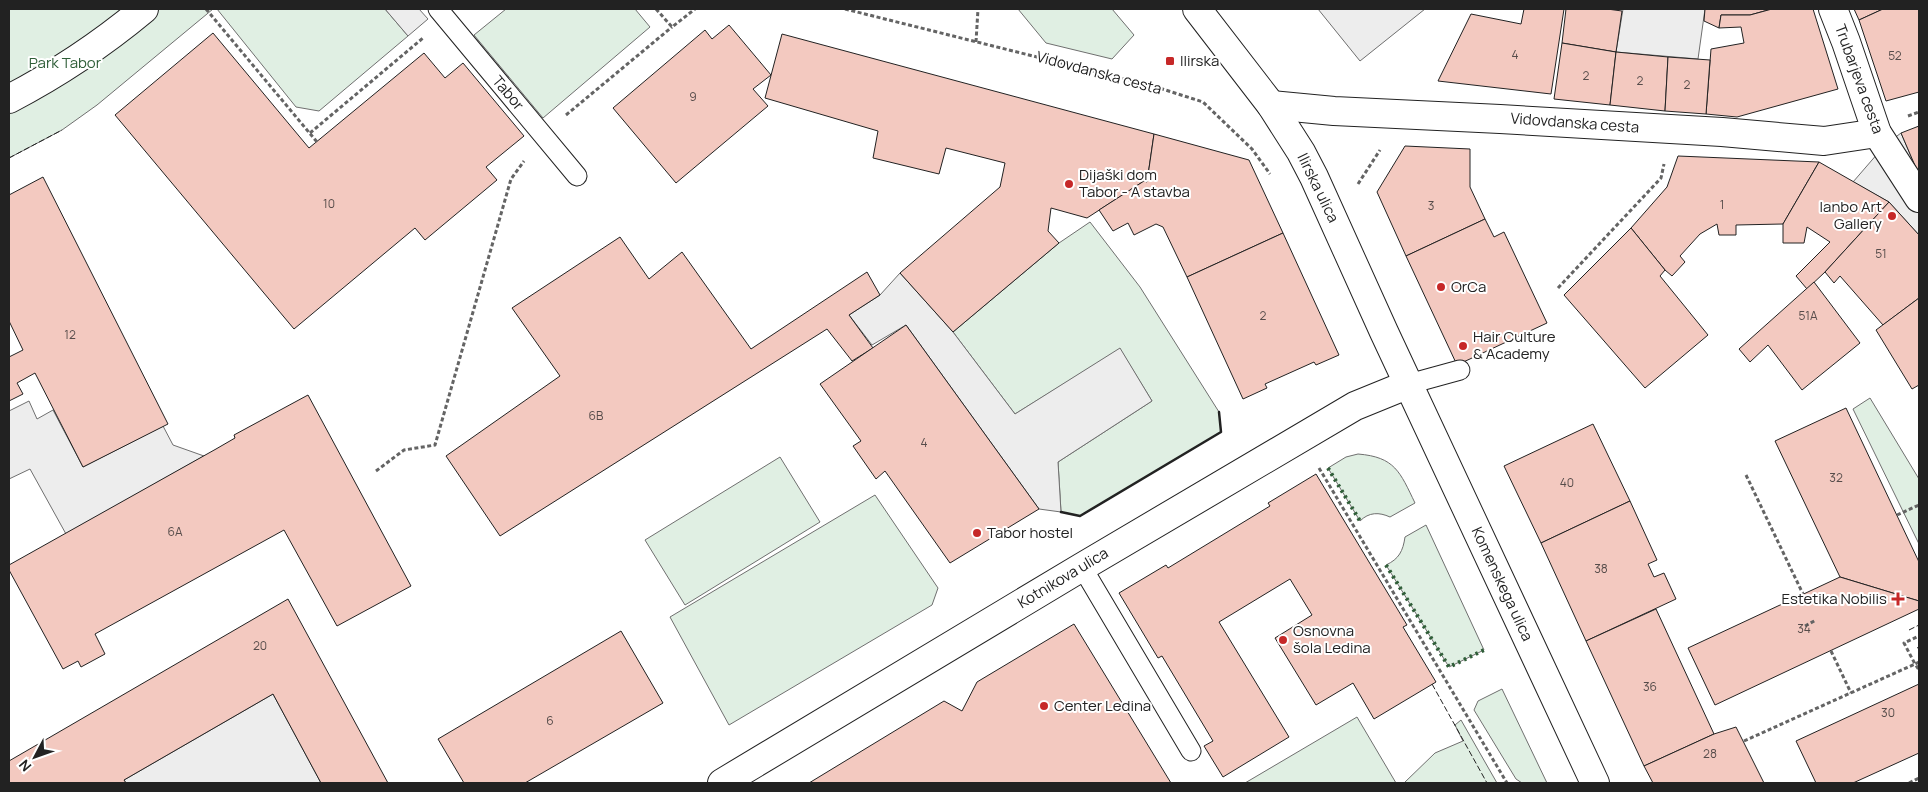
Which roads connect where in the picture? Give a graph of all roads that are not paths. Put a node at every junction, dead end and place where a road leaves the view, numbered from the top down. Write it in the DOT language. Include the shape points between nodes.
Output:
graph roads {
  1 [pos="144,9"];
  2 [pos="1197,9"];
  3 [pos="1833,9"];
  4 [pos="442,13"];
  5 [pos="9,99"];
  6 [pos="1271,106"];
  7 [pos="1877,133"];
  8 [pos="577,176"];
  9 [pos="1919,198"];
  10 [pos="1460,370"];
  11 [pos="1409,384"];
  12 [pos="1082,567"];
  13 [pos="1191,751"];
  14 [pos="722,783"];
  15 [pos="1595,783"];
  1 -- 5 [label="street" via="116,33 47,79"];
  2 -- 6 [label="street, Ilirska ulica"];
  3 -- 7 [label="street, Trubarjeva cesta"];
  4 -- 8 [label="lane, Tabor"];
  6 -- 7 [label="street, Vidovdanska cesta" via="1824,141"];
  6 -- 11 [label="street, Ilirska ulica" via="1314,178"];
  7 -- 9 [label="street, Trubarjeva cesta"];
  10 -- 11 [label="lane"];
  11 -- 12 [label="street, Kotnikova ulica" via="1355,406"];
  11 -- 15 [label="street, Komenskega ulica"];
  12 -- 13 [label="lane"];
  12 -- 14 [label="street, Kotnikova ulica"];
}
